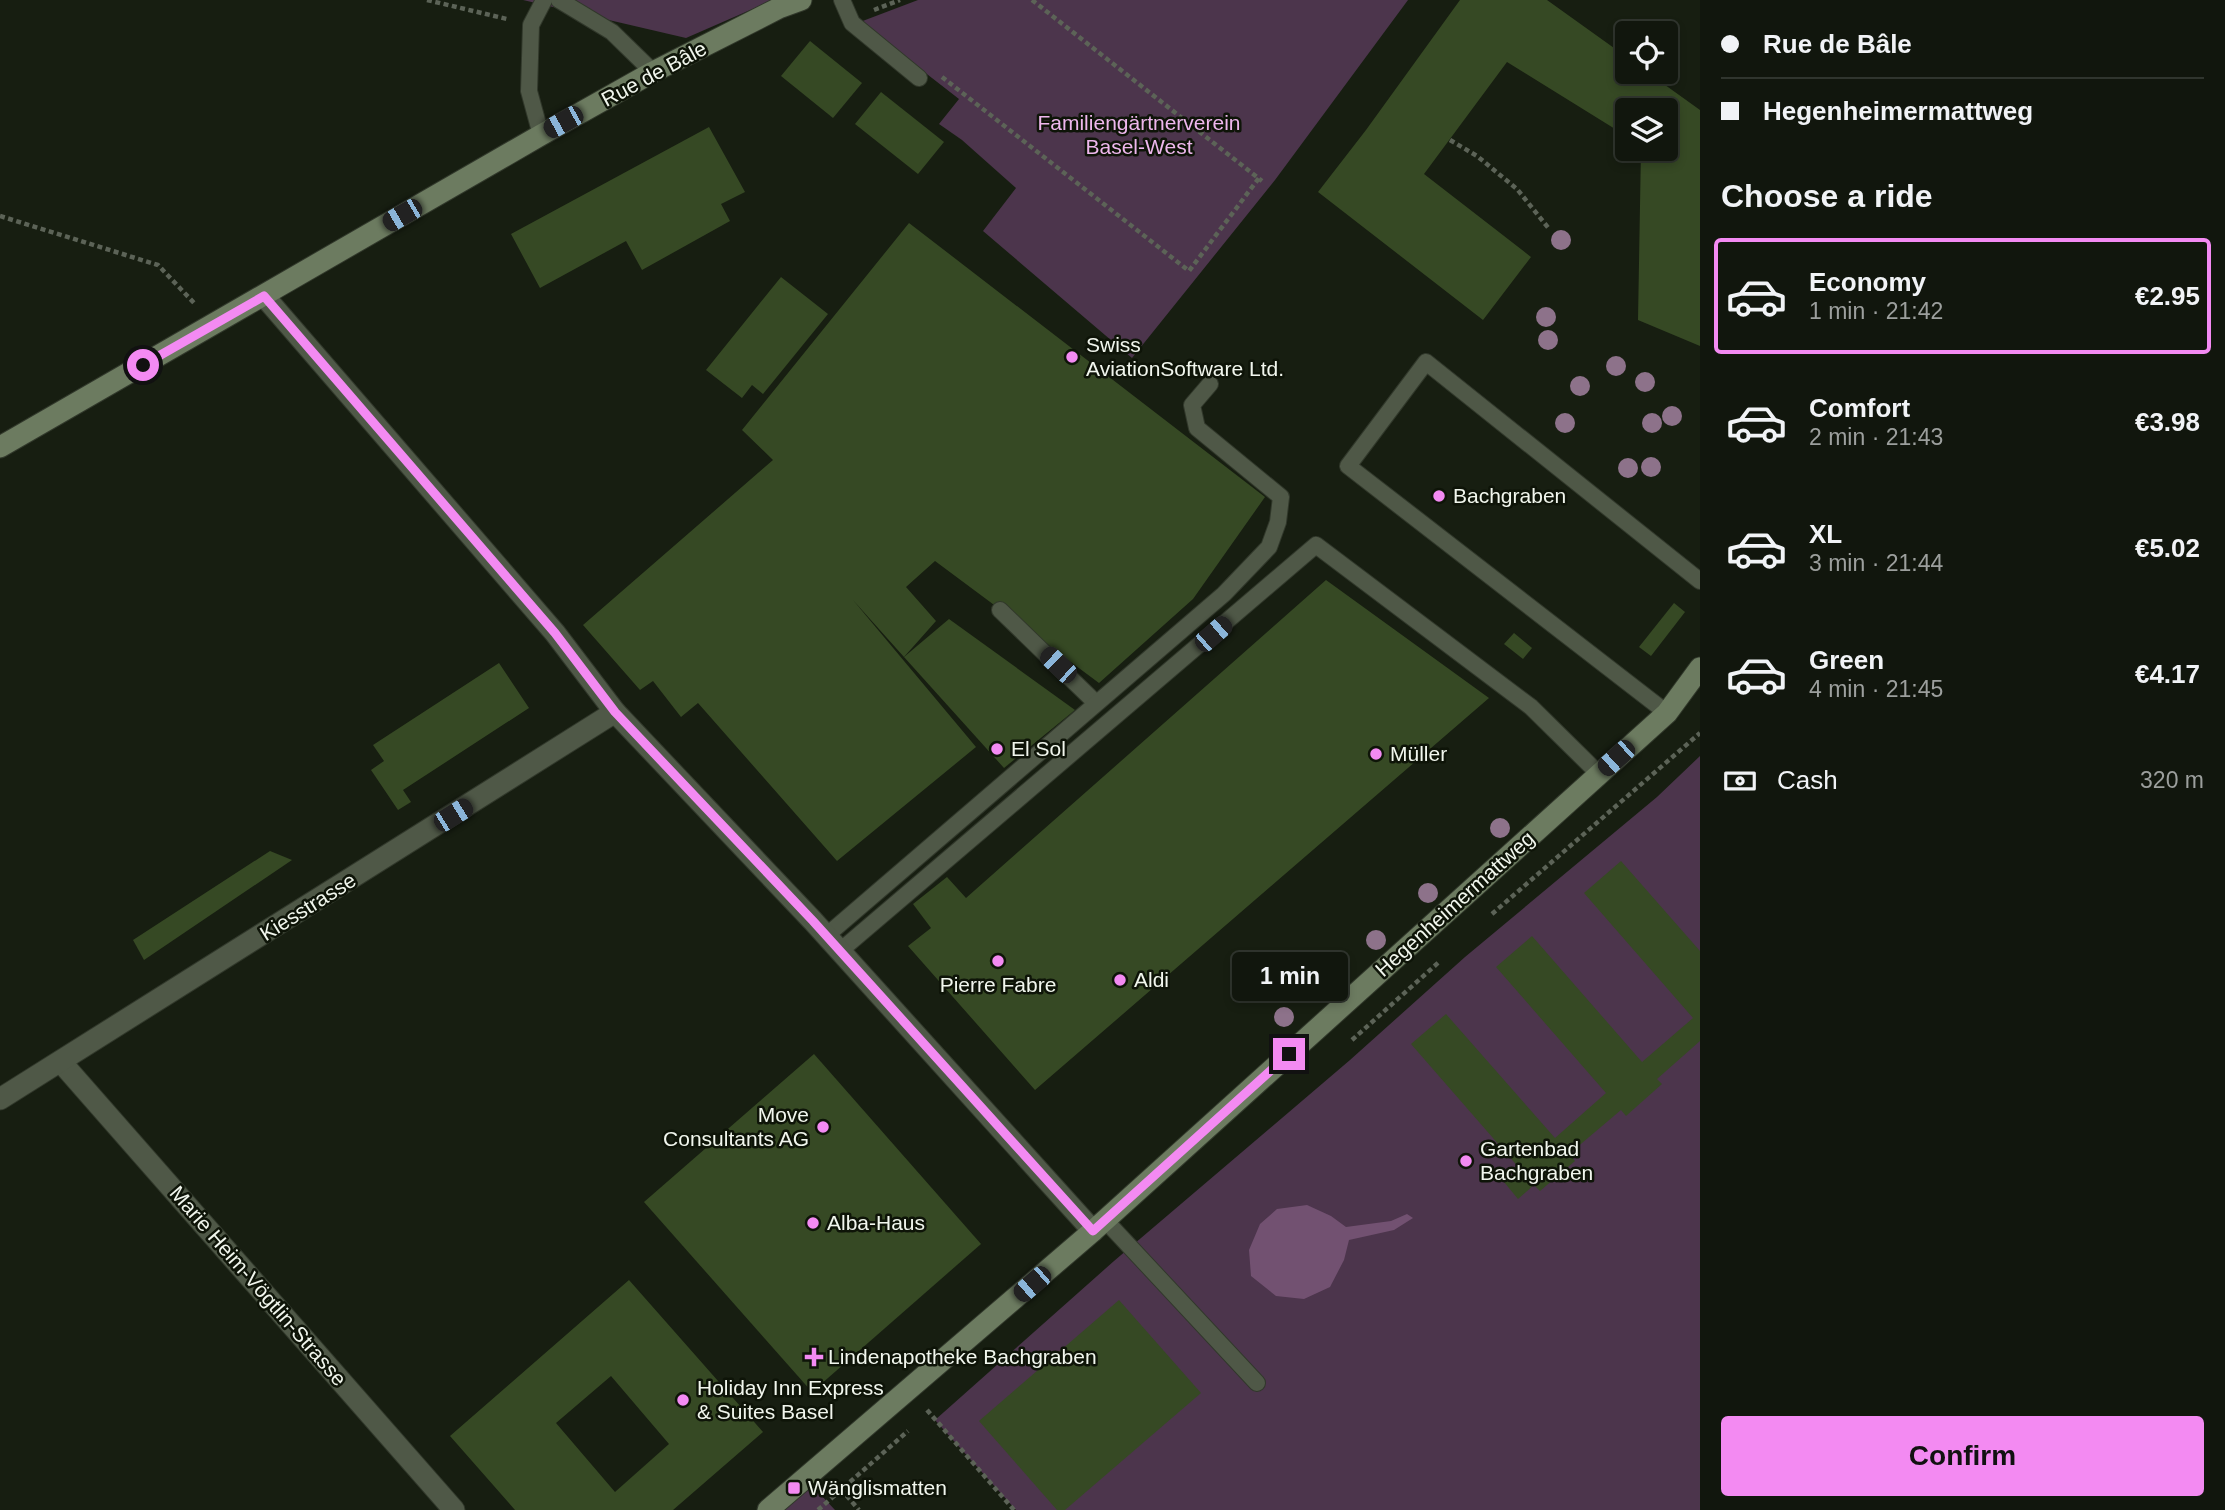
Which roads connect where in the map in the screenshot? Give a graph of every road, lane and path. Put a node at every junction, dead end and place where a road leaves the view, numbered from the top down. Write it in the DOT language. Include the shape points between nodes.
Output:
graph roads {
  1 [pos="427,0"];
  2 [pos="544,0"];
  3 [pos="559,0"];
  4 [pos="801,0"];
  5 [pos="842,0"];
  6 [pos="1032,0"];
  7 [pos="531,25"];
  8 [pos="653,72"];
  9 [pos="925,74"];
  10 [pos="541,135"];
  11 [pos="1450,140"];
  12 [pos="0,216"];
  13 [pos="1550,230"];
  14 [pos="264,296"];
  15 [pos="214,324"];
  16 [pos="1210,384"];
  17 [pos="0,447"];
  18 [pos="1700,581"];
  19 [pos="1000,610"];
  20 [pos="1700,668"];
  21 [pos="1096,703"];
  22 [pos="615,712"];
  23 [pos="1667,713"];
  24 [pos="1599,774"];
  25 [pos="825,936"];
  26 [pos="840,951"];
  27 [pos="61,1062"];
  28 [pos="0,1099"];
  29 [pos="1099,1225"];
  30 [pos="1257,1383"];
  31 [pos="908,1390"];
  32 [pos="454,1510"];
  33 [pos="768,1510"];
  34 [pos="1014,1510"];
  1 -- 7 [label="path"];
  2 -- 7 [label="lane"];
  3 -- 8 [label="lane" via="612,32"];
  4 -- 8 [label="street, Rue de Bâle"];
  5 -- 9 [label="lane" via="852,23"];
  6 -- 9 [label="path" via="1261,180 1189,271"];
  7 -- 10 [label="lane" via="529,91"];
  8 -- 10 [label="street, Rue de Bâle"];
  10 -- 14 [label="street, Rue de Bâle"];
  11 -- 13 [label="path" via="1517,189"];
  12 -- 15 [label="path" via="158,265"];
  14 -- 15 [label="street, Rue de Bâle"];
  14 -- 22 [label="street" via="555,633"];
  15 -- 17 [label="street, Rue de Bâle"];
  16 -- 21 [label="lane" via="1192,405 1197,428 1281,497 1278,522 1269,547 1224,594"];
  18 -- 23 [label="lane" via="1426,362 1348,466"];
  19 -- 21 [label="lane"];
  20 -- 23 [label="street, Hegenheimermattweg"];
  21 -- 25 [label="lane"];
  22 -- 25 [label="street"];
  22 -- 27 [label="street, Kiesstrasse"];
  23 -- 24 [label="street, Hegenheimermattweg"];
  24 -- 26 [label="lane" via="1531,707 1316,545"];
  24 -- 29 [label="street, Hegenheimermattweg"];
  25 -- 26 [label="street"];
  26 -- 29 [label="street"];
  27 -- 28 [label="street, Kiesstrasse"];
  27 -- 32 [label="street, Marie Heim-Vögtlin-Strasse"];
  29 -- 30 [label="lane"];
  29 -- 31 [label="street, Hegenheimermattweg"];
  31 -- 33 [label="street, Hegenheimermattweg"];
  31 -- 34 [label="path"];
}
